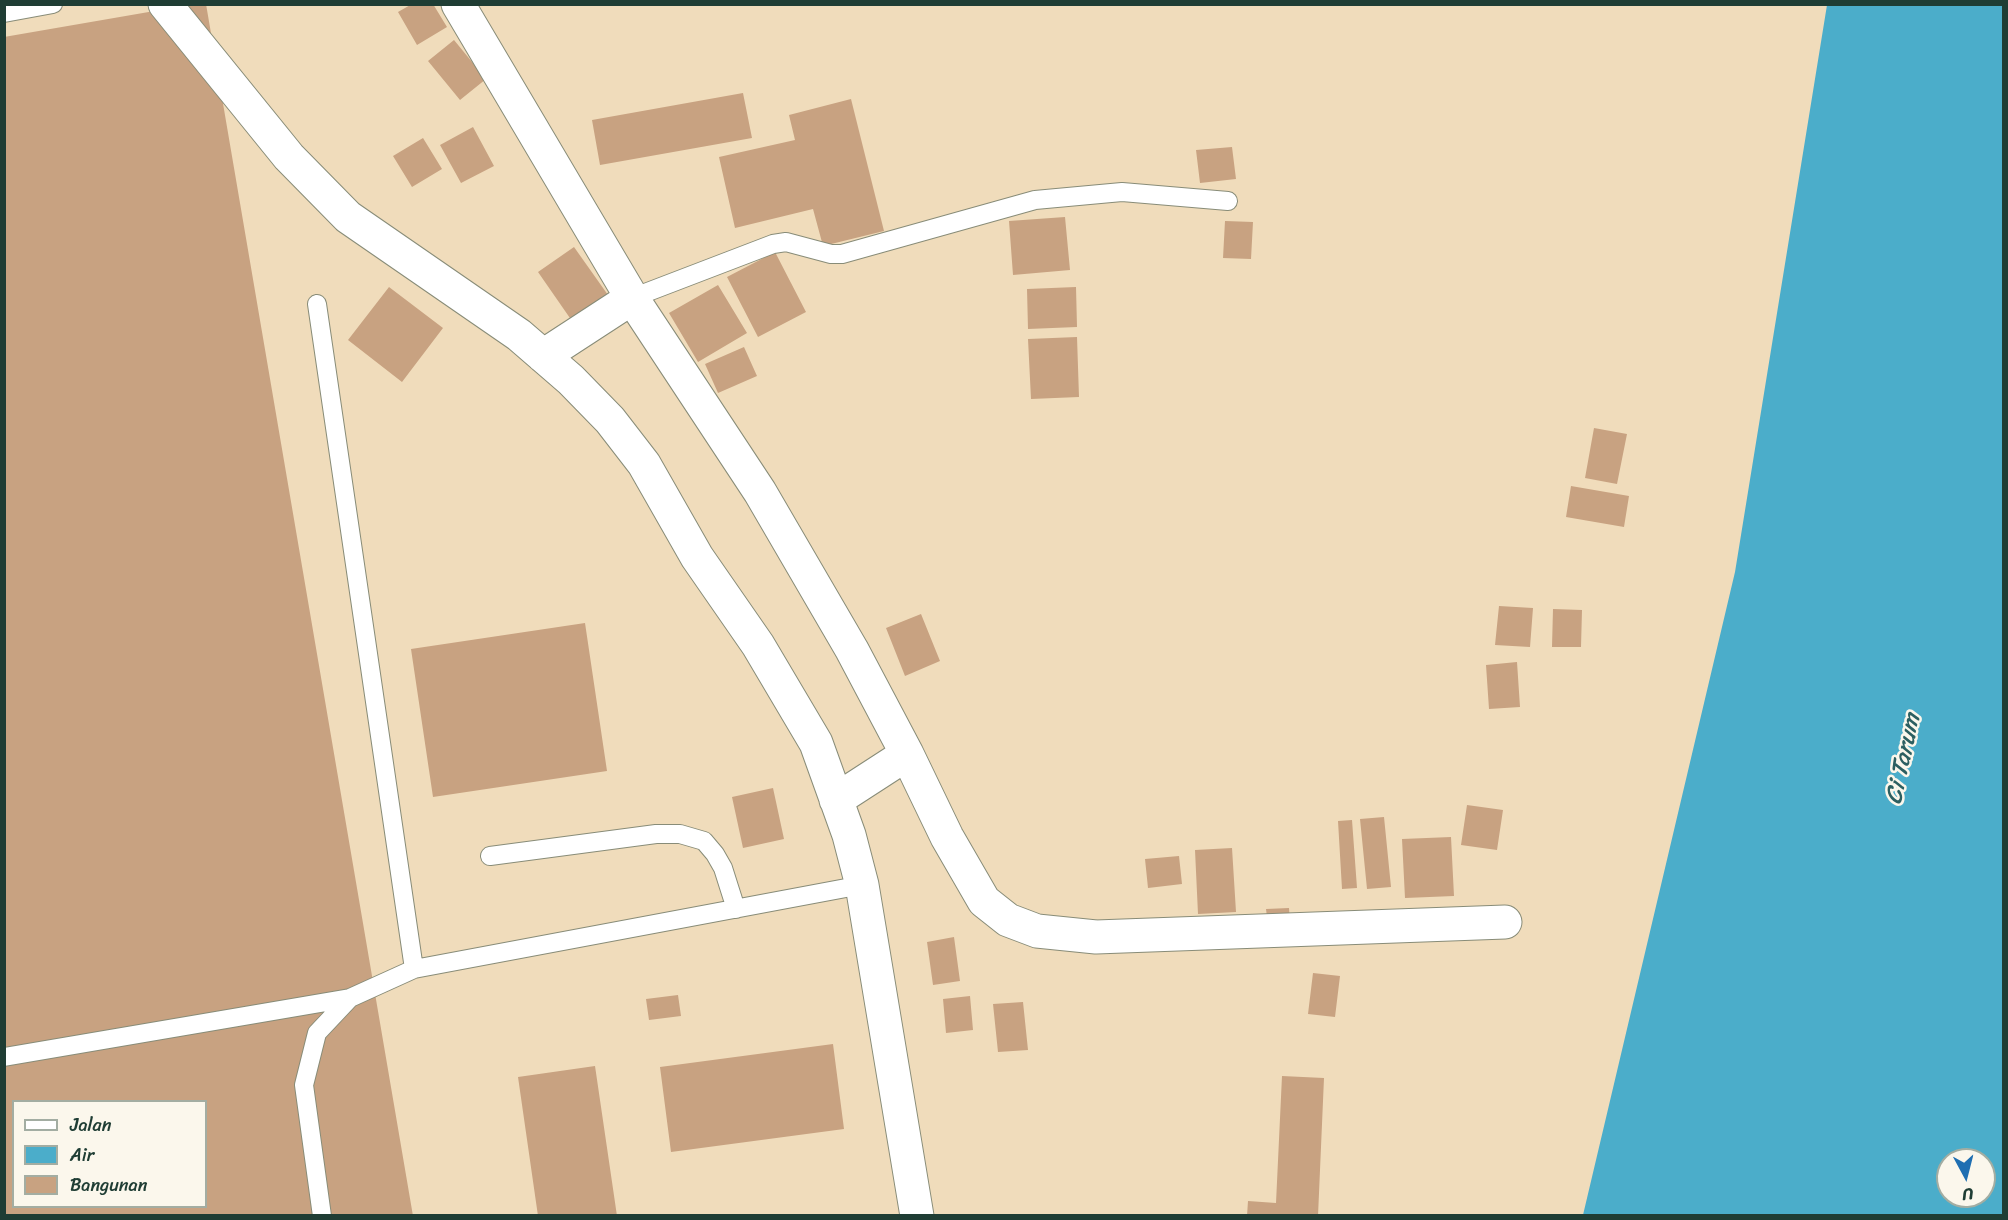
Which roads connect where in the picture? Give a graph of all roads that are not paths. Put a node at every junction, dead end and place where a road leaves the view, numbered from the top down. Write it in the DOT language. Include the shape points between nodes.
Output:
graph roads {
  1 [pos="53,4"];
  2 [pos="165,4"];
  3 [pos="458,4"];
  4 [pos="4,13"];
  5 [pos="1228,201"];
  6 [pos="632,298"];
  7 [pos="317,304"];
  8 [pos="543,356"];
  9 [pos="907,754"];
  10 [pos="836,800"];
  11 [pos="490,856"];
  12 [pos="862,885"];
  13 [pos="736,909"];
  14 [pos="1505,922"];
  15 [pos="414,969"];
  16 [pos="350,998"];
  17 [pos="4,1057"];
  18 [pos="322,1215"];
  19 [pos="917,1215"];
  1 -- 4 [label="lane"];
  2 -- 8 [label="street" via="290,157 348,217 519,334"];
  3 -- 6 [label="street"];
  5 -- 6 [label="lane" via="1122,192 1035,200 842,254 786,242 773,244"];
  6 -- 8 [label="street"];
  6 -- 9 [label="street" via="760,492"];
  7 -- 15 [label="lane"];
  8 -- 10 [label="street" via="610,420 644,464 697,557 758,645 816,743"];
  9 -- 10 [label="street"];
  9 -- 14 [label="street" via="947,837 984,901 1008,920 1037,932 1096,937"];
  10 -- 12 [label="street"];
  11 -- 13 [label="lane" via="680,834 704,841 715,854"];
  12 -- 13 [label="lane"];
  12 -- 19 [label="street"];
  13 -- 15 [label="lane"];
  15 -- 16 [label="lane"];
  16 -- 17 [label="lane"];
  16 -- 18 [label="lane" via="317,1033 304,1085"];
}
